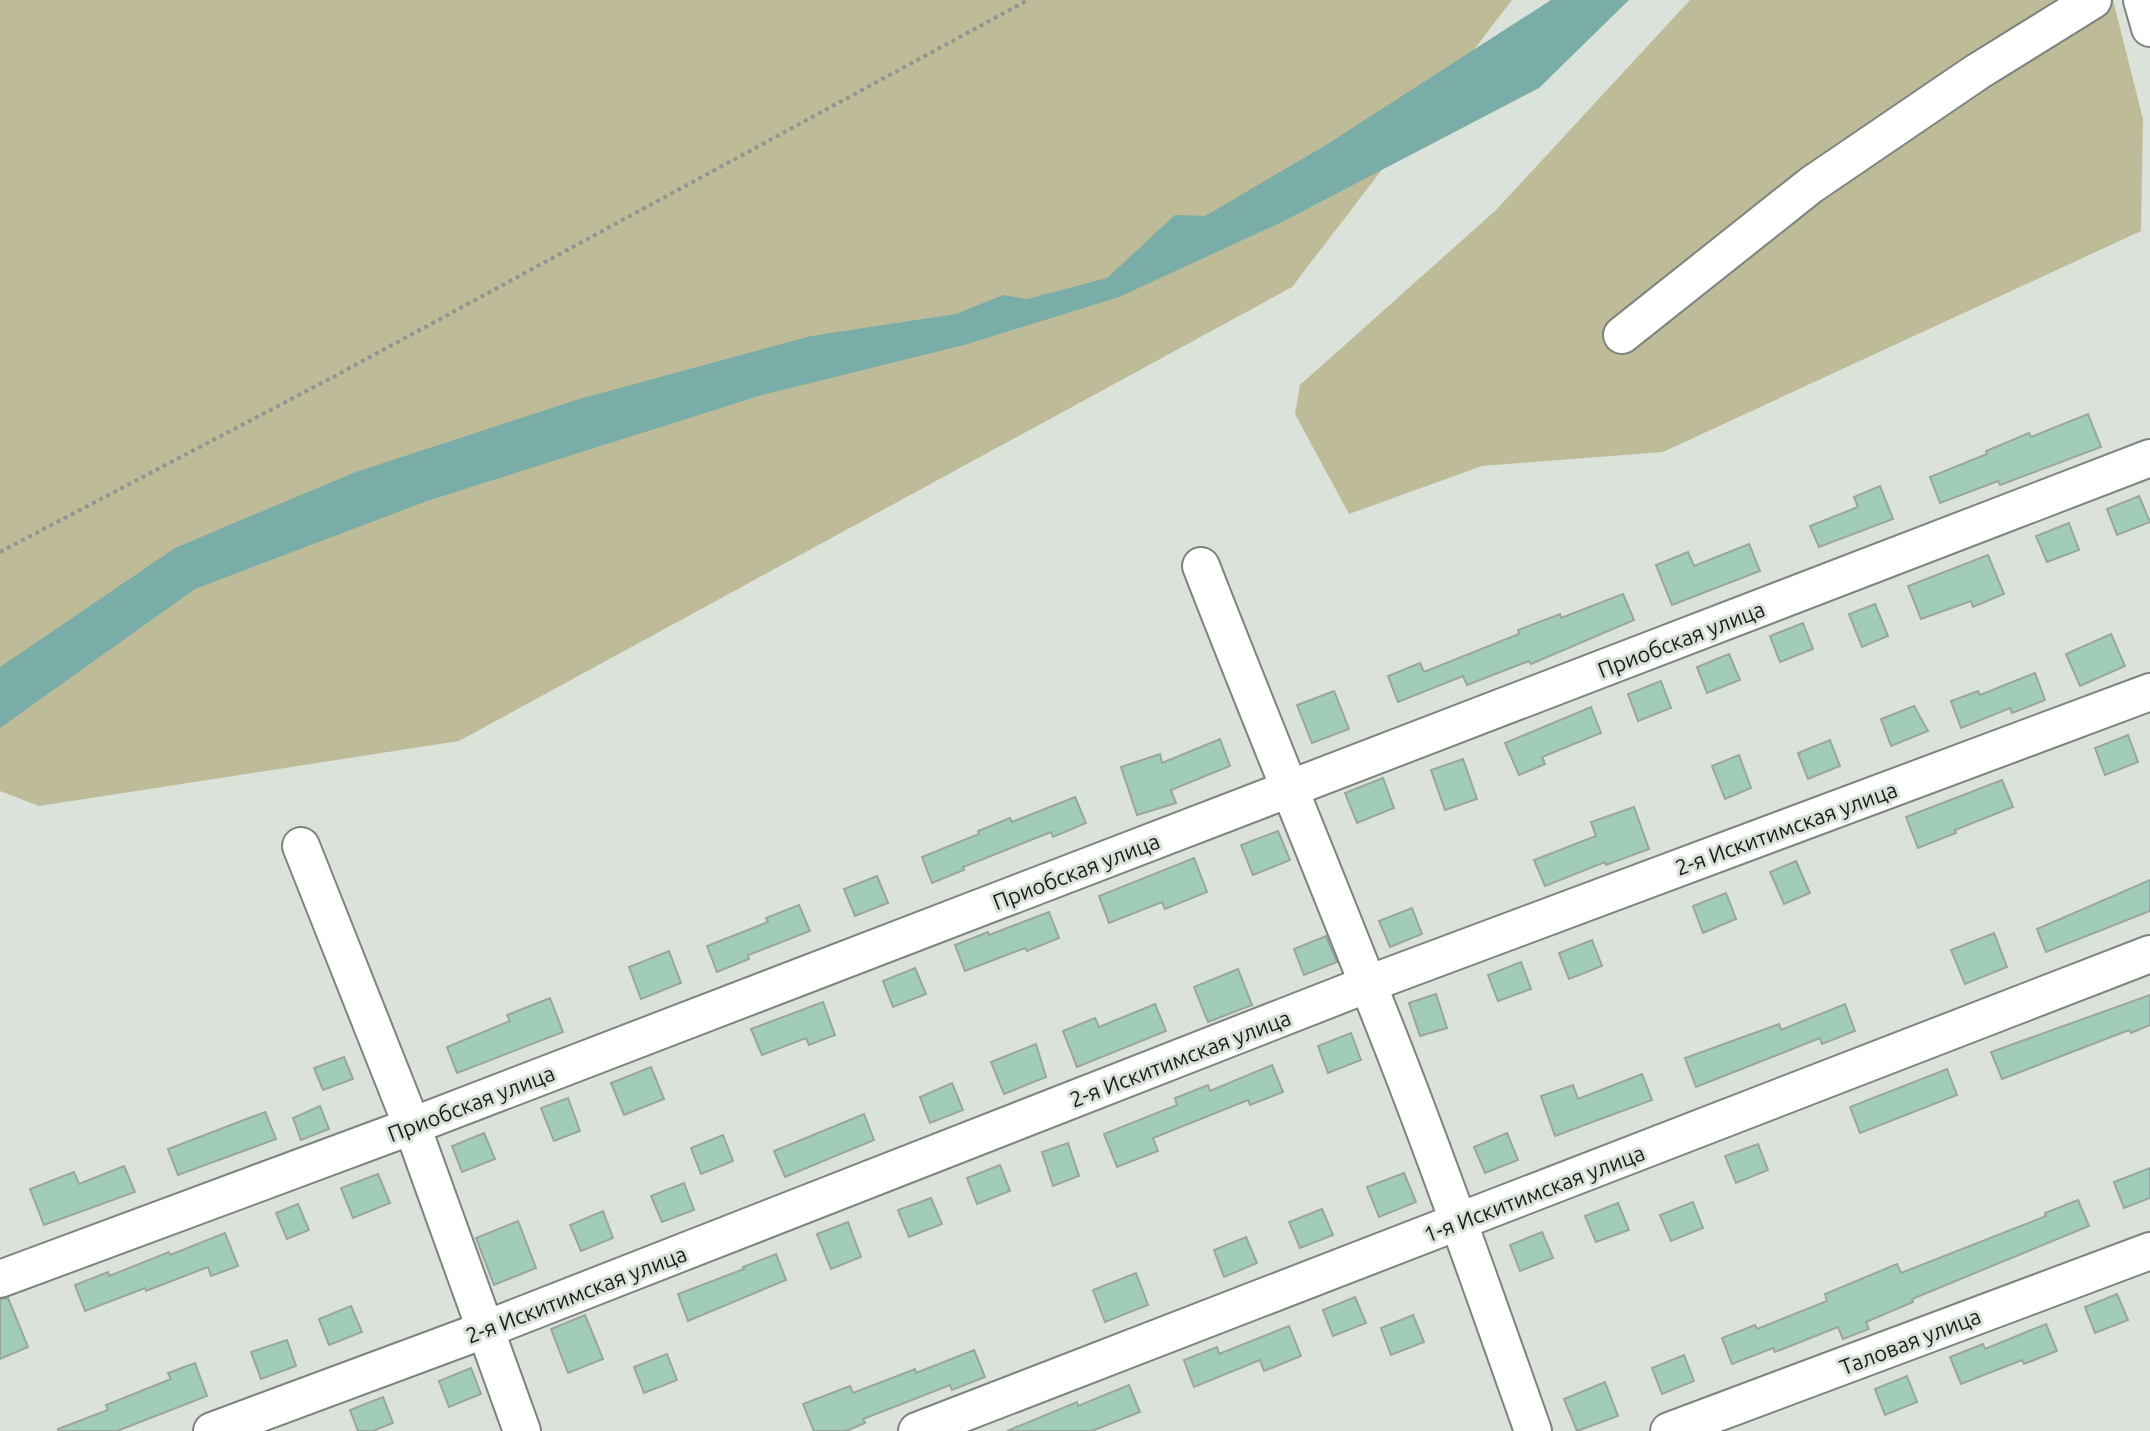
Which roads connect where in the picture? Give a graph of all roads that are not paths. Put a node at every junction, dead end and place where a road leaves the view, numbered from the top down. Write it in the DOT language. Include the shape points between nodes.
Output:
graph roads {
  1 [pos="2093,0"];
  2 [pos="2142,0"];
  3 [pos="2150,28"];
  4 [pos="1622,335"];
  5 [pos="2150,458"];
  6 [pos="1201,566"];
  7 [pos="2150,692"];
  8 [pos="1288,790"];
  9 [pos="301,846"];
  10 [pos="2150,954"];
  11 [pos="1368,984"];
  12 [pos="412,1126"];
  13 [pos="1459,1222"];
  14 [pos="2150,1251"];
  15 [pos="0,1279"];
  16 [pos="484,1330"];
  17 [pos="212,1431"];
  18 [pos="522,1431"];
  19 [pos="917,1431"];
  20 [pos="1533,1431"];
  21 [pos="1669,1431"];
  1 -- 4 [label="street" via="1811,185"];
  2 -- 3 [label="street"];
  5 -- 8 [label="street, Приобская улица"];
  6 -- 8 [label="street"];
  7 -- 11 [label="street, 2-я Искитимская улица"];
  8 -- 11 [label="street"];
  8 -- 12 [label="street, Приобская улица"];
  9 -- 12 [label="street"];
  10 -- 13 [label="street, 1-я Искитимская улица"];
  11 -- 13 [label="street"];
  11 -- 16 [label="street, 2-я Искитимская улица"];
  12 -- 15 [label="street, Приобская улица"];
  12 -- 16 [label="street"];
  13 -- 19 [label="street, 1-я Искитимская улица"];
  13 -- 20 [label="street"];
  14 -- 21 [label="street, Таловая улица"];
  16 -- 17 [label="street, 2-я Искитимская улица"];
  16 -- 18 [label="street"];
}
